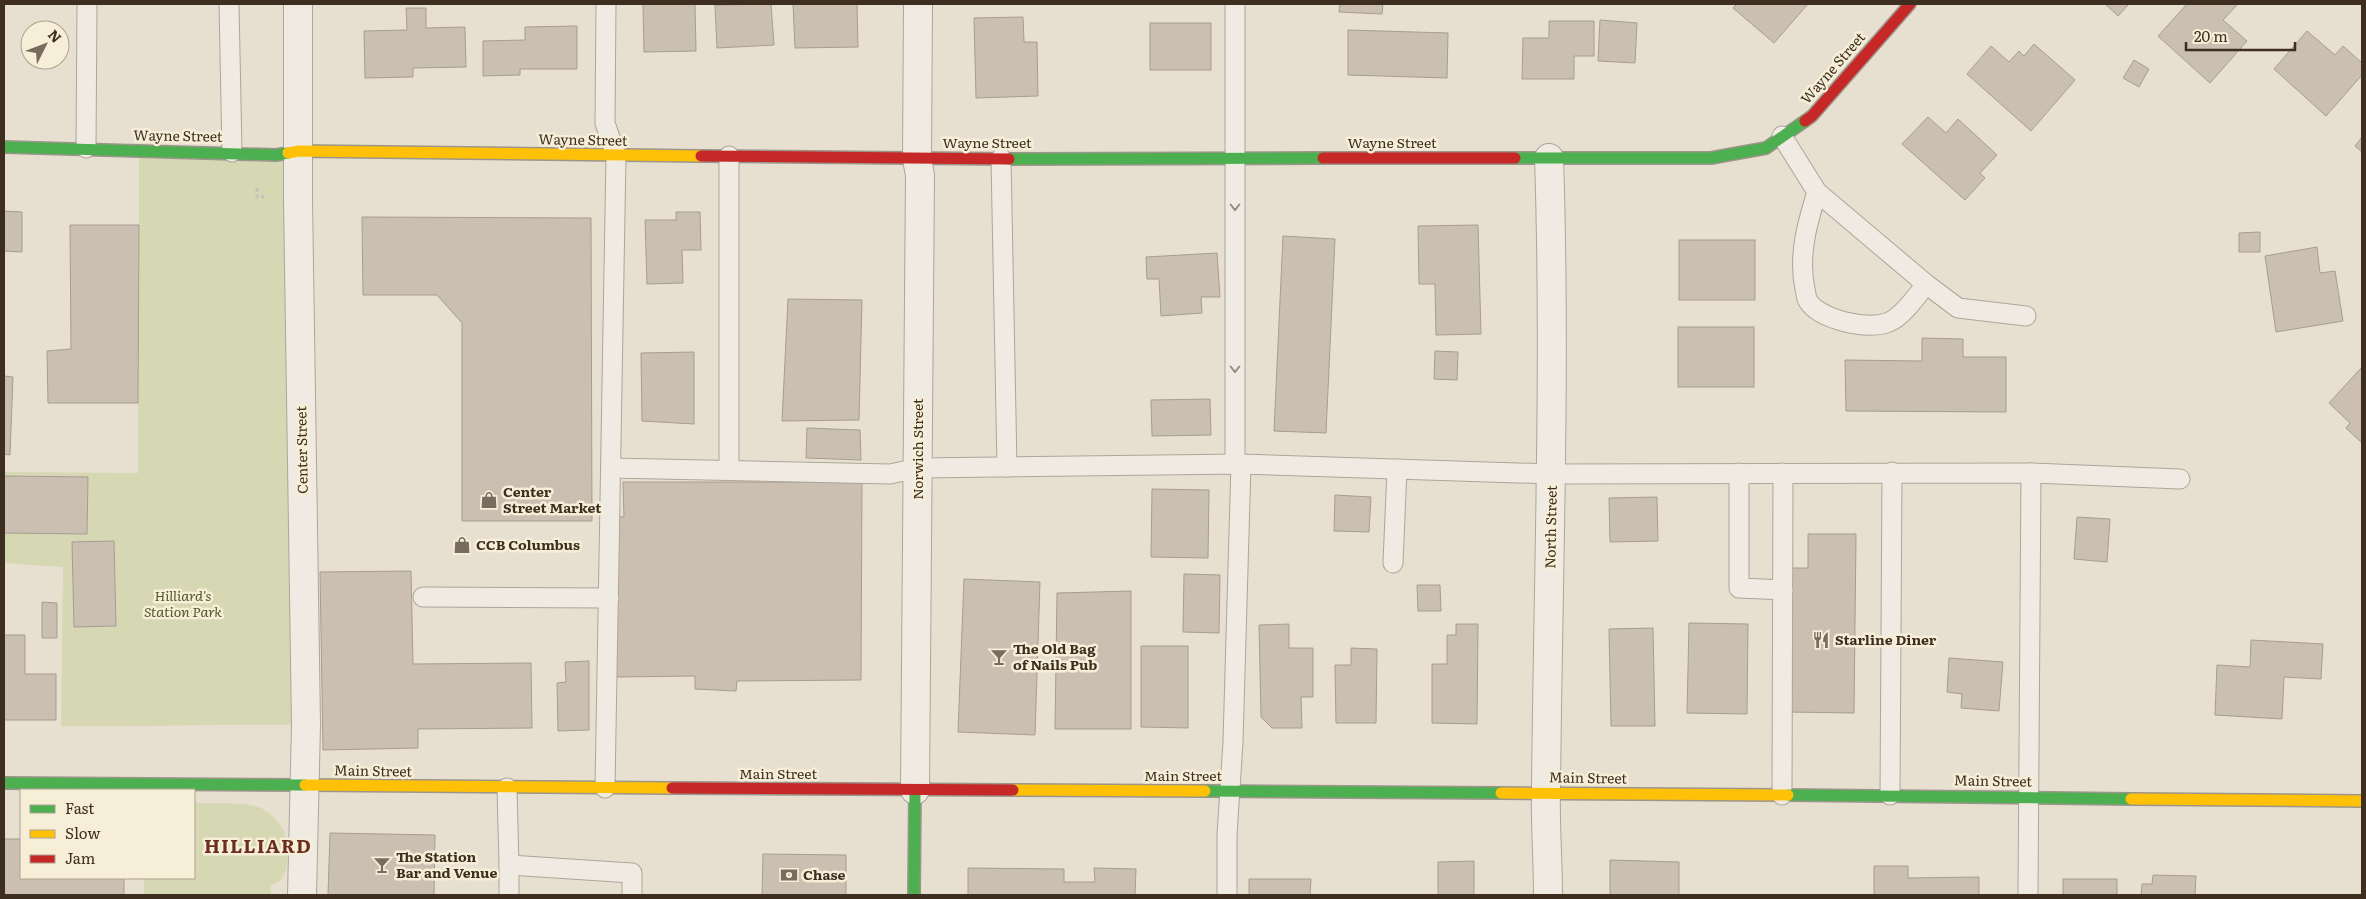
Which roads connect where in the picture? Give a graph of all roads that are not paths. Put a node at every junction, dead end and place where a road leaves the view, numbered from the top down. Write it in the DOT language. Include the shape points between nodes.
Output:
graph roads {
  1 [pos="87,4"];
  2 [pos="229,4"];
  3 [pos="298,4"];
  4 [pos="606,4"];
  5 [pos="918,4"];
  6 [pos="1235,4"];
  7 [pos="1910,4"];
  8 [pos="1782,136"];
  9 [pos="4,147"];
  10 [pos="86,148"];
  11 [pos="232,152"];
  12 [pos="298,152"];
  13 [pos="616,155"];
  14 [pos="729,156"];
  15 [pos="1001,158"];
  16 [pos="1234,158"];
  17 [pos="1549,158"];
  18 [pos="917,159"];
  19 [pos="1817,192"];
  20 [pos="1926,284"];
  21 [pos="2026,316"];
  22 [pos="1238,465"];
  23 [pos="1007,467"];
  24 [pos="611,468"];
  25 [pos="918,468"];
  26 [pos="1397,469"];
  27 [pos="729,470"];
  28 [pos="1892,472"];
  29 [pos="1739,473"];
  30 [pos="1784,473"];
  31 [pos="2031,473"];
  32 [pos="1552,474"];
  33 [pos="2180,480"];
  34 [pos="1393,562"];
  35 [pos="1783,590"];
  36 [pos="422,597"];
  37 [pos="609,598"];
  38 [pos="4,783"];
  39 [pos="305,786"];
  40 [pos="507,788"];
  41 [pos="605,788"];
  42 [pos="915,790"];
  43 [pos="1230,791"];
  44 [pos="1546,792"];
  45 [pos="1782,795"];
  46 [pos="1890,796"];
  47 [pos="2028,797"];
  48 [pos="2362,801"];
  49 [pos="509,865"];
  50 [pos="302,895"];
  51 [pos="509,895"];
  52 [pos="632,895"];
  53 [pos="914,895"];
  54 [pos="1227,895"];
  55 [pos="1548,895"];
  56 [pos="2028,895"];
  1 -- 10 [label="lane"];
  2 -- 11 [label="lane"];
  3 -- 12 [label="street, Center Street"];
  4 -- 13 [label="lane" via="605,123"];
  5 -- 18 [label="street, Norwich Street"];
  6 -- 16 [label="lane"];
  7 -- 8 [label="main road, Wayne Street" via="1812,116"];
  8 -- 17 [label="main road, Wayne Street" via="1766,148 1711,158"];
  8 -- 19 [label="lane"];
  9 -- 10 [label="main road, Wayne Street"];
  10 -- 11 [label="main road, Wayne Street"];
  11 -- 12 [label="main road, Wayne Street" via="276,155"];
  12 -- 13 [label="main road, Wayne Street"];
  12 -- 39 [label="street, Center Street"];
  13 -- 14 [label="main road, Wayne Street"];
  13 -- 24 [label="lane"];
  14 -- 18 [label="main road, Wayne Street"];
  14 -- 27 [label="lane"];
  15 -- 16 [label="main road, Wayne Street"];
  15 -- 18 [label="main road, Wayne Street"];
  15 -- 23 [label="lane"];
  16 -- 17 [label="main road, Wayne Street"];
  16 -- 22 [label="lane, one-way"];
  17 -- 32 [label="street, North Street"];
  18 -- 25 [label="street, Norwich Street" via="920,176"];
  19 -- 20 [label="lane"];
  19 -- 20 [label="lane" via="1806,225 1802,272 1808,301 1829,318 1856,325 1889,322 1911,303"];
  20 -- 21 [label="lane" via="1958,308"];
  22 -- 23 [label="lane"];
  22 -- 26 [label="lane"];
  22 -- 43 [label="lane"];
  23 -- 25 [label="lane"];
  24 -- 27 [label="lane"];
  24 -- 37 [label="lane"];
  25 -- 27 [label="lane" via="890,474"];
  25 -- 42 [label="street, Norwich Street"];
  26 -- 32 [label="lane"];
  26 -- 34 [label="lane"];
  28 -- 30 [label="lane"];
  28 -- 31 [label="lane"];
  28 -- 46 [label="lane"];
  29 -- 30 [label="lane"];
  29 -- 32 [label="lane"];
  29 -- 35 [label="lane" via="1739,588"];
  30 -- 35 [label="lane"];
  31 -- 33 [label="lane"];
  31 -- 47 [label="lane"];
  32 -- 44 [label="street, North Street"];
  35 -- 45 [label="lane"];
  36 -- 37 [label="lane"];
  37 -- 41 [label="lane"];
  38 -- 39 [label="main road, Main Street"];
  39 -- 40 [label="main road, Main Street"];
  39 -- 50 [label="street, Center Street"];
  40 -- 41 [label="main road, Main Street"];
  40 -- 49 [label="lane"];
  41 -- 42 [label="main road, Main Street"];
  42 -- 43 [label="main road, Main Street"];
  42 -- 53 [label="main road, Norwich Street"];
  43 -- 44 [label="main road, Main Street"];
  43 -- 54 [label="lane"];
  44 -- 45 [label="main road, Main Street"];
  44 -- 55 [label="street, North Street"];
  45 -- 46 [label="main road, Main Street"];
  46 -- 47 [label="main road, Main Street"];
  47 -- 48 [label="main road, Main Street"];
  47 -- 56 [label="lane"];
  49 -- 51 [label="lane"];
  49 -- 52 [label="lane" via="632,873"];
}
